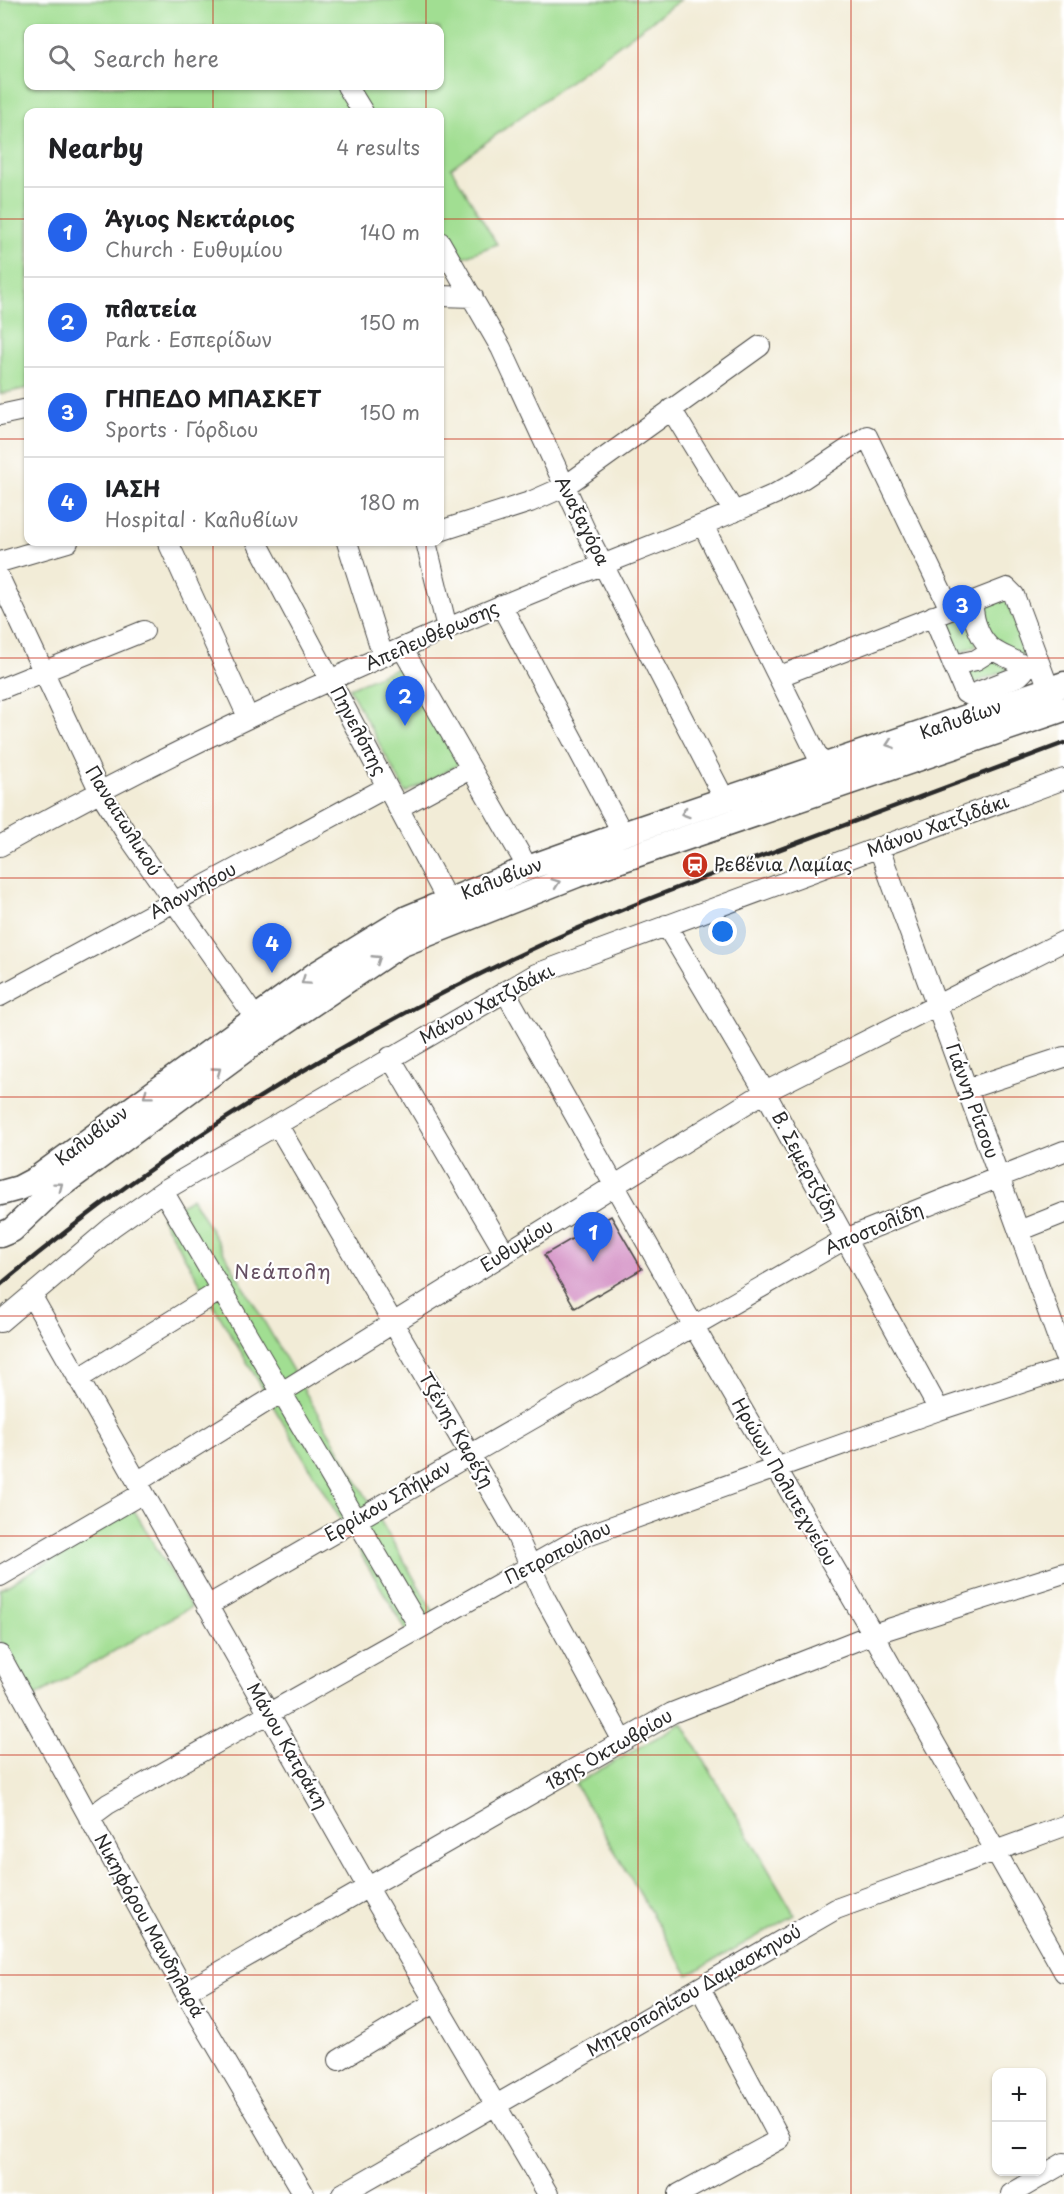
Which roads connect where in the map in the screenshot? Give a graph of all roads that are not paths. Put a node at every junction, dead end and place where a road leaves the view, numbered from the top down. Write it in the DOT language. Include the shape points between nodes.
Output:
graph roads {
  1 [pos="349,90"];
  2 [pos="361,108"];
  3 [pos="444,249"];
  4 [pos="444,296"];
  5 [pos="472,297"];
  6 [pos="760,346"];
  7 [pos="671,409"];
  8 [pos="24,410"];
  9 [pos="0,415"];
  10 [pos="564,487"];
  11 [pos="734,512"];
  12 [pos="703,525"];
  13 [pos="444,530"];
  14 [pos="54,546"];
  15 [pos="170,546"];
  16 [pos="260,546"];
  17 [pos="348,546"];
  18 [pos="427,546"];
  19 [pos="0,562"];
  20 [pos="603,564"];
  21 [pos="0,579"];
  22 [pos="971,601"];
  23 [pos="501,605"];
  24 [pos="941,613"];
  25 [pos="447,628"];
  26 [pos="144,631"];
  27 [pos="402,648"];
  28 [pos="992,650"];
  29 [pos="383,656"];
  30 [pos="953,665"];
  31 [pos="43,671"];
  32 [pos="780,676"];
  33 [pos="331,680"];
  34 [pos="1056,686"];
  35 [pos="0,689"];
  36 [pos="1064,709"];
  37 [pos="248,717"];
  38 [pos="823,767"];
  39 [pos="470,769"];
  40 [pos="1064,779"];
  41 [pos="387,787"];
  42 [pos="100,792"];
  43 [pos="724,800"];
  44 [pos="398,808"];
  45 [pos="623,834"];
  46 [pos="0,846"];
  47 [pos="879,848"];
  48 [pos="528,868"];
  49 [pos="174,902"];
  50 [pos="452,911"];
  51 [pos="666,925"];
  52 [pos="1064,941"];
  53 [pos="505,991"];
  54 [pos="0,996"];
  55 [pos="936,1005"];
  56 [pos="255,1017"];
  57 [pos="390,1057"];
  58 [pos="1064,1057"];
  59 [pos="967,1089"];
  60 [pos="765,1092"];
  61 [pos="277,1124"];
  62 [pos="1064,1151"];
  63 [pos="999,1178"];
  64 [pos="614,1184"];
  65 [pos="163,1191"];
  66 [pos="0,1193"];
  67 [pos="1064,1213"];
  68 [pos="1019,1231"];
  69 [pos="5,1232"];
  70 [pos="845,1239"];
  71 [pos="505,1253"];
  72 [pos="221,1290"];
  73 [pos="31,1295"];
  74 [pos="0,1322"];
  75 [pos="393,1323"];
  76 [pos="693,1325"];
  77 [pos="1064,1355"];
  78 [pos="1064,1369"];
  79 [pos="78,1379"];
  80 [pos="282,1392"];
  81 [pos="939,1410"];
  82 [pos="470,1454"];
  83 [pos="776,1468"];
  84 [pos="140,1487"];
  85 [pos="357,1519"];
  86 [pos="531,1565"];
  87 [pos="1064,1574"];
  88 [pos="0,1576"];
  89 [pos="207,1606"];
  90 [pos="420,1628"];
  91 [pos="873,1634"];
  92 [pos="0,1655"];
  93 [pos="269,1713"];
  94 [pos="623,1741"];
  95 [pos="89,1818"];
  96 [pos="1064,1826"];
  97 [pos="993,1851"];
  98 [pos="368,1888"];
  99 [pos="1064,1972"];
  100 [pos="700,1988"];
  101 [pos="185,1992"];
  102 [pos="435,2002"];
  103 [pos="339,2060"];
  104 [pos="496,2106"];
  105 [pos="1064,2163"];
  106 [pos="304,2194"];
  107 [pos="342,2194"];
  108 [pos="548,2194"];
  109 [pos="679,2194"];
  110 [pos="1011,2194"];
  1 -- 2 [label="street"];
  3 -- 5 [label="street, Αναξαγόρα"];
  4 -- 5 [label="street"];
  5 -- 10 [label="street, Αναξαγόρα" via="510,367"];
  6 -- 7 [label="street"];
  7 -- 10 [label="street"];
  7 -- 11 [label="street"];
  8 -- 9 [label="street"];
  10 -- 13 [label="street"];
  10 -- 20 [label="street, Αναξαγόρα"];
  11 -- 12 [label="street, Απελευθέρωσης"];
  11 -- 24 [label="street, Απελευθέρωσης" via="789,487 867,436"];
  12 -- 20 [label="street, Απελευθέρωσης"];
  12 -- 32 [label="street"];
  14 -- 19 [label="street"];
  15 -- 37 [label="street"];
  16 -- 33 [label="street, Πηνελόπης"];
  17 -- 29 [label="street"];
  18 -- 25 [label="street"];
  20 -- 23 [label="street, Απελευθέρωσης"];
  20 -- 43 [label="street, Αναξαγόρα"];
  21 -- 31 [label="street, Παναιτωλικού"];
  22 -- 24 [label="street"];
  22 -- 28 [label="street" via="977,628"];
  22 -- 34 [label="street" via="1006,588 1014,595"];
  23 -- 25 [label="street, Απελευθέρωσης"];
  23 -- 45 [label="street"];
  24 -- 30 [label="street"];
  24 -- 32 [label="street"];
  25 -- 27 [label="street, Απελευθέρωσης"];
  26 -- 31 [label="street"];
  27 -- 29 [label="street, Απελευθέρωσης"];
  27 -- 39 [label="street"];
  28 -- 30 [label="street" via="976,660"];
  28 -- 30 [label="street" via="1020,664 1024,671 970,695 965,693"];
  29 -- 33 [label="street, Απελευθέρωσης"];
  31 -- 35 [label="street"];
  31 -- 42 [label="street, Παναιτωλικού"];
  32 -- 38 [label="street"];
  33 -- 37 [label="street, Απελευθέρωσης"];
  33 -- 41 [label="street, Πηνελόπης"];
  34 -- 38 [label="main road, Καλυβίων, one-way"];
  50 -- 36 [label="main road, Καλυβίων, one-way" via="577,875"];
  37 -- 42 [label="street, Απελευθέρωσης"];
  38 -- 43 [label="main road, Καλυβίων"];
  39 -- 44 [label="street"];
  39 -- 48 [label="street"];
  40 -- 47 [label="street, Μάνου Χατζιδάκι"];
  41 -- 44 [label="street, Πηνελόπης"];
  41 -- 49 [label="street, Αλοννήσου"];
  42 -- 46 [label="street, Απελευθέρωσης"];
  42 -- 49 [label="street, Παναιτωλικού"];
  43 -- 45 [label="main road, Καλυβίων, one-way"];
  44 -- 50 [label="street, Πηνελόπης"];
  45 -- 48 [label="main road, Καλυβίων"];
  47 -- 51 [label="street, Μάνου Χατζιδάκι"];
  47 -- 55 [label="street, Γιάννη Ρίτσου"];
  48 -- 50 [label="main road, Καλυβίων"];
  49 -- 54 [label="street, Αλοννήσου"];
  49 -- 56 [label="street, Παναιτωλικού"];
  50 -- 56 [label="main road, Καλυβίων, one-way" via="407,918 353,949"];
  69 -- 50 [label="main road, Καλυβίων, one-way" via="52,1191 309,1005"];
  51 -- 53 [label="street, Μάνου Χατζιδάκι" via="536,974"];
  51 -- 60 [label="street, Β. Σεμερτζίδη"];
  52 -- 55 [label="street, Ευθυμίου"];
  53 -- 57 [label="street, Μάνου Χατζιδάκι"];
  53 -- 64 [label="street, Ηρώων Πολυτεχνείου"];
  55 -- 59 [label="street, Γιάννη Ρίτσου"];
  55 -- 60 [label="street, Ευθυμίου"];
  56 -- 66 [label="main road, Καλυβίων, one-way" via="36,1179"];
  57 -- 61 [label="street, Μάνου Χατζιδάκι"];
  57 -- 71 [label="street"];
  58 -- 59 [label="street"];
  59 -- 63 [label="street, Γιάννη Ρίτσου"];
  60 -- 64 [label="street, Ευθυμίου"];
  60 -- 70 [label="street, Β. Σεμερτζίδη"];
  61 -- 65 [label="street, Μάνου Χατζιδάκι"];
  61 -- 75 [label="street, Τζένης Καρέζη"];
  62 -- 63 [label="street, Αποστολίδη"];
  63 -- 68 [label="street, Γιάννη Ρίτσου"];
  63 -- 70 [label="street, Αποστολίδη"];
  64 -- 71 [label="street, Ευθυμίου"];
  64 -- 76 [label="street, Ηρώων Πολυτεχνείου"];
  65 -- 72 [label="street"];
  65 -- 73 [label="street, Μάνου Χατζιδάκι" via="112,1227"];
  66 -- 69 [label="main road" via="11,1197 20,1215"];
  67 -- 68 [label="street"];
  68 -- 77 [label="street, Γιάννη Ρίτσου"];
  70 -- 76 [label="street, Αποστολίδη"];
  70 -- 81 [label="street, Β. Σεμερτζίδη"];
  71 -- 75 [label="street, Ευθυμίου"];
  72 -- 79 [label="street"];
  72 -- 80 [label="street"];
  73 -- 74 [label="street, Μάνου Χατζιδάκι"];
  73 -- 79 [label="street, Μάνου Κατράκη"];
  75 -- 80 [label="street, Ευθυμίου"];
  75 -- 82 [label="street, Τζένης Καρέζη"];
  76 -- 82 [label="street, Ερρίκου Σλήμαν"];
  76 -- 83 [label="street, Ηρώων Πολυτεχνείου"];
  78 -- 81 [label="street, Πετροπούλου"];
  79 -- 84 [label="street, Μάνου Κατράκη"];
  80 -- 84 [label="street, Ευθυμίου"];
  80 -- 85 [label="street"];
  81 -- 83 [label="street, Πετροπούλου"];
  82 -- 85 [label="street, Ερρίκου Σλήμαν"];
  82 -- 86 [label="street, Τζένης Καρέζη"];
  83 -- 86 [label="street, Πετροπούλου" via="601,1529"];
  83 -- 91 [label="street, Ηρώων Πολυτεχνείου"];
  84 -- 88 [label="street, Ευθυμίου"];
  84 -- 89 [label="street, Μάνου Κατράκη"];
  85 -- 89 [label="street, Ερρίκου Σλήμαν"];
  85 -- 90 [label="street"];
  86 -- 90 [label="street, Πετροπούλου"];
  86 -- 94 [label="street, Τζένης Καρέζη"];
  87 -- 91 [label="street, 18ης Οκτωβρίου"];
  89 -- 93 [label="street, Μάνου Κατράκη"];
  90 -- 93 [label="street, Πετροπούλου"];
  91 -- 94 [label="street, 18ης Οκτωβρίου" via="690,1705"];
  91 -- 97 [label="street, Ηρώων Πολυτεχνείου"];
  92 -- 95 [label="street, Νικηφόρου Μανδηλαρά"];
  93 -- 95 [label="street, Πετροπούλου"];
  93 -- 98 [label="street, Μάνου Κατράκη"];
  94 -- 98 [label="street, 18ης Οκτωβρίου"];
  95 -- 101 [label="street, Νικηφόρου Μανδηλαρά"];
  96 -- 97 [label="street, Μητροπολίτου Δαμασκηνού"];
  97 -- 99 [label="street, Ηρώων Πολυτεχνείου"];
  97 -- 100 [label="street, Μητροπολίτου Δαμασκηνού" via="844,1905"];
  98 -- 101 [label="street, 18ης Οκτωβρίου"];
  98 -- 102 [label="street, Μάνου Κατράκη"];
  100 -- 104 [label="street, Μητροπολίτου Δαμασκηνού"];
  100 -- 109 [label="street" via="780,2139"];
  101 -- 106 [label="street, Νικηφόρου Μανδηλαρά"];
  102 -- 103 [label="street"];
  102 -- 104 [label="street, Μάνου Κατράκη"];
  104 -- 107 [label="street, Μητροπολίτου Δαμασκηνού"];
  104 -- 108 [label="street, Μάνου Κατράκη"];
  105 -- 110 [label="street"];
}
